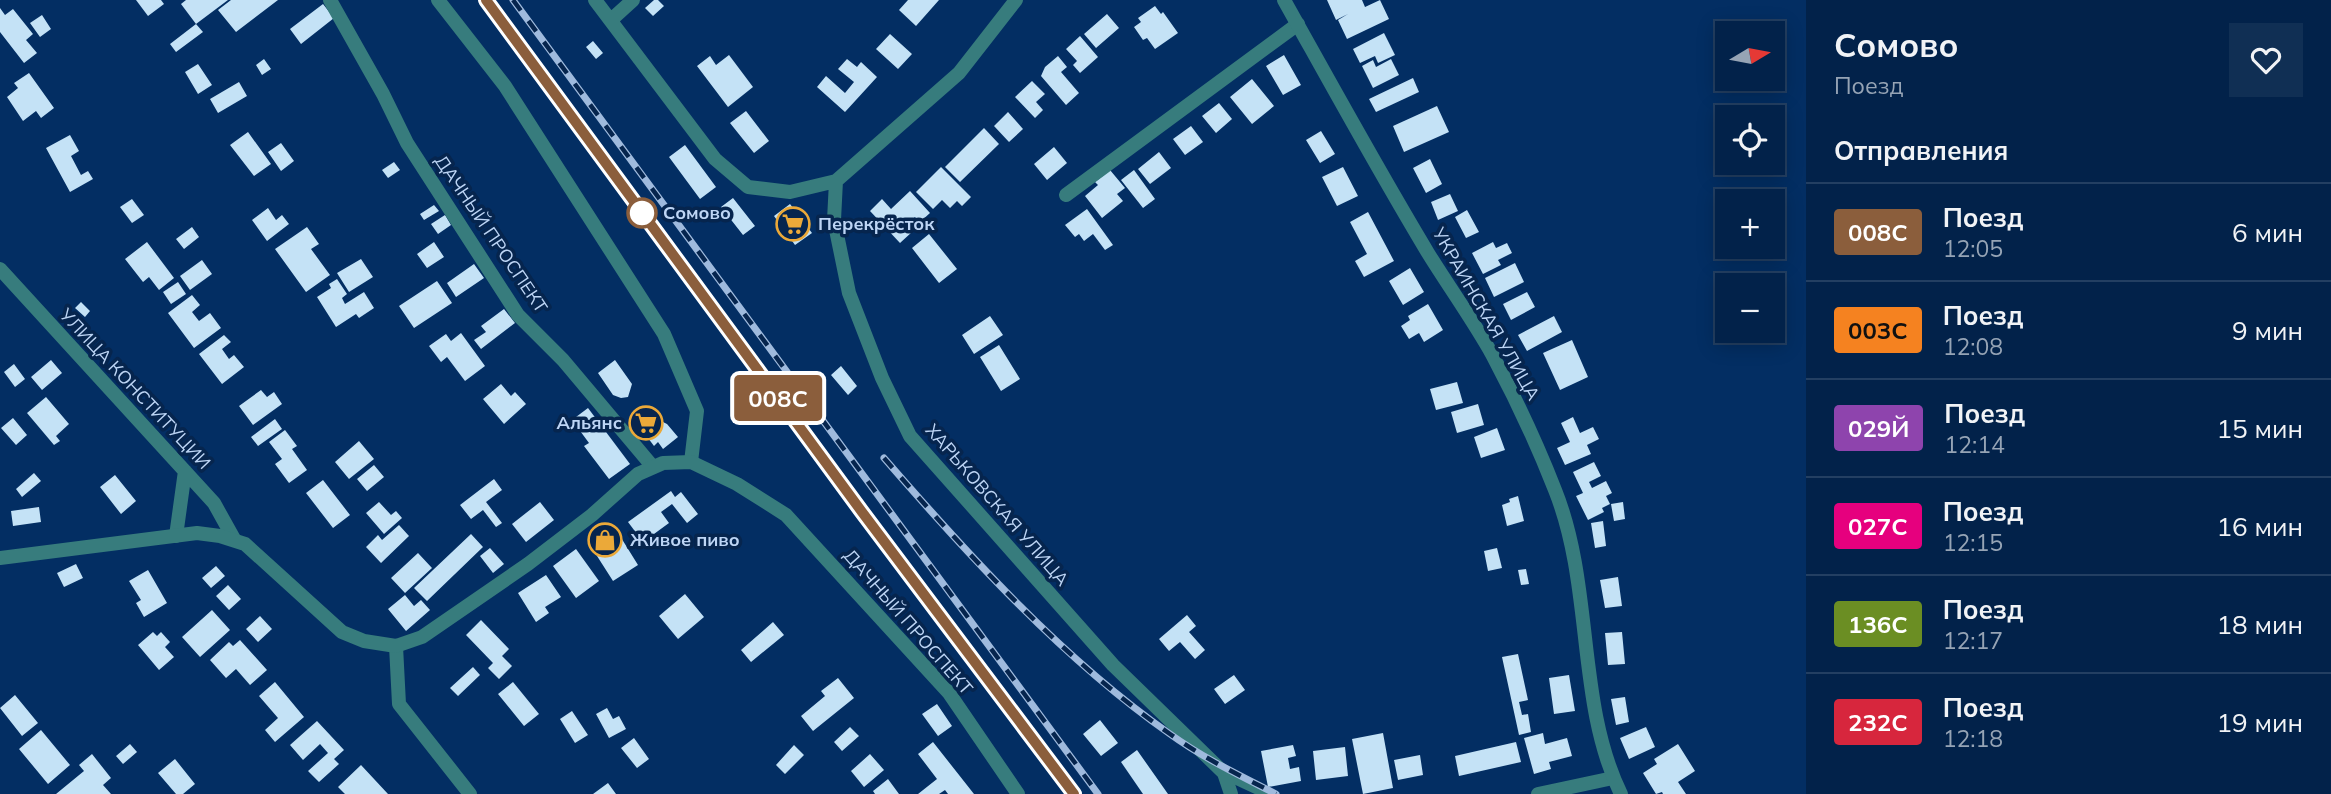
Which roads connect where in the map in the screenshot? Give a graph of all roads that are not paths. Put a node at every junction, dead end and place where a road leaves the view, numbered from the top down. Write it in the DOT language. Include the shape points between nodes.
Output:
graph roads {
  1 [pos="330,0"];
  2 [pos="438,0"];
  3 [pos="595,0"];
  4 [pos="633,0"];
  5 [pos="1016,0"];
  6 [pos="1284,0"];
  7 [pos="611,20"];
  8 [pos="1298,24"];
  9 [pos="836,181"];
  10 [pos="1066,195"];
  11 [pos="0,270"];
  12 [pos="691,462"];
  13 [pos="653,467"];
  14 [pos="185,471"];
  15 [pos="176,536"];
  16 [pos="234,540"];
  17 [pos="0,558"];
  18 [pos="396,646"];
  19 [pos="1224,773"];
  20 [pos="1613,778"];
  21 [pos="470,794"];
  22 [pos="1018,794"];
  23 [pos="1231,794"];
  24 [pos="1269,794"];
  25 [pos="1538,794"];
  26 [pos="1621,794"];
  1 -- 13 [label="street, ДАЧНЫЙ ПРОСПЕКТ" via="407,143 518,315 563,360"];
  2 -- 12 [label="street" via="505,86 664,334 697,411"];
  3 -- 7 [label="street"];
  4 -- 7 [label="street"];
  5 -- 9 [label="street" via="959,72"];
  6 -- 8 [label="street, УКРАИНСКАЯ УЛИЦА"];
  7 -- 9 [label="street" via="715,159 748,187 790,192"];
  8 -- 10 [label="street"];
  8 -- 20 [label="street, УКРАИНСКАЯ УЛИЦА" via="1492,355 1556,492 1576,567 1600,740"];
  9 -- 19 [label="street, ХАРЬКОВСКАЯ УЛИЦА" via="834,220 849,293 910,436 1113,665"];
  11 -- 14 [label="street, УЛИЦА КОНСТИТУЦИИ"];
  12 -- 13 [label="street"];
  12 -- 22 [label="street, ДАЧНЫЙ ПРОСПЕКТ" via="786,515 949,693"];
  13 -- 18 [label="street" via="464,609 422,638"];
  14 -- 15 [label="street"];
  14 -- 16 [label="street, УЛИЦА КОНСТИТУЦИИ" via="214,503"];
  15 -- 16 [label="street" via="197,533"];
  15 -- 17 [label="street"];
  16 -- 18 [label="street" via="245,544 342,632"];
  18 -- 21 [label="street" via="399,704"];
  19 -- 23 [label="street, ХАРЬКОВСКАЯ УЛИЦА"];
  19 -- 24 [label="street"];
  20 -- 25 [label="street"];
  20 -- 26 [label="street, УКРАИНСКАЯ УЛИЦА"];
}
